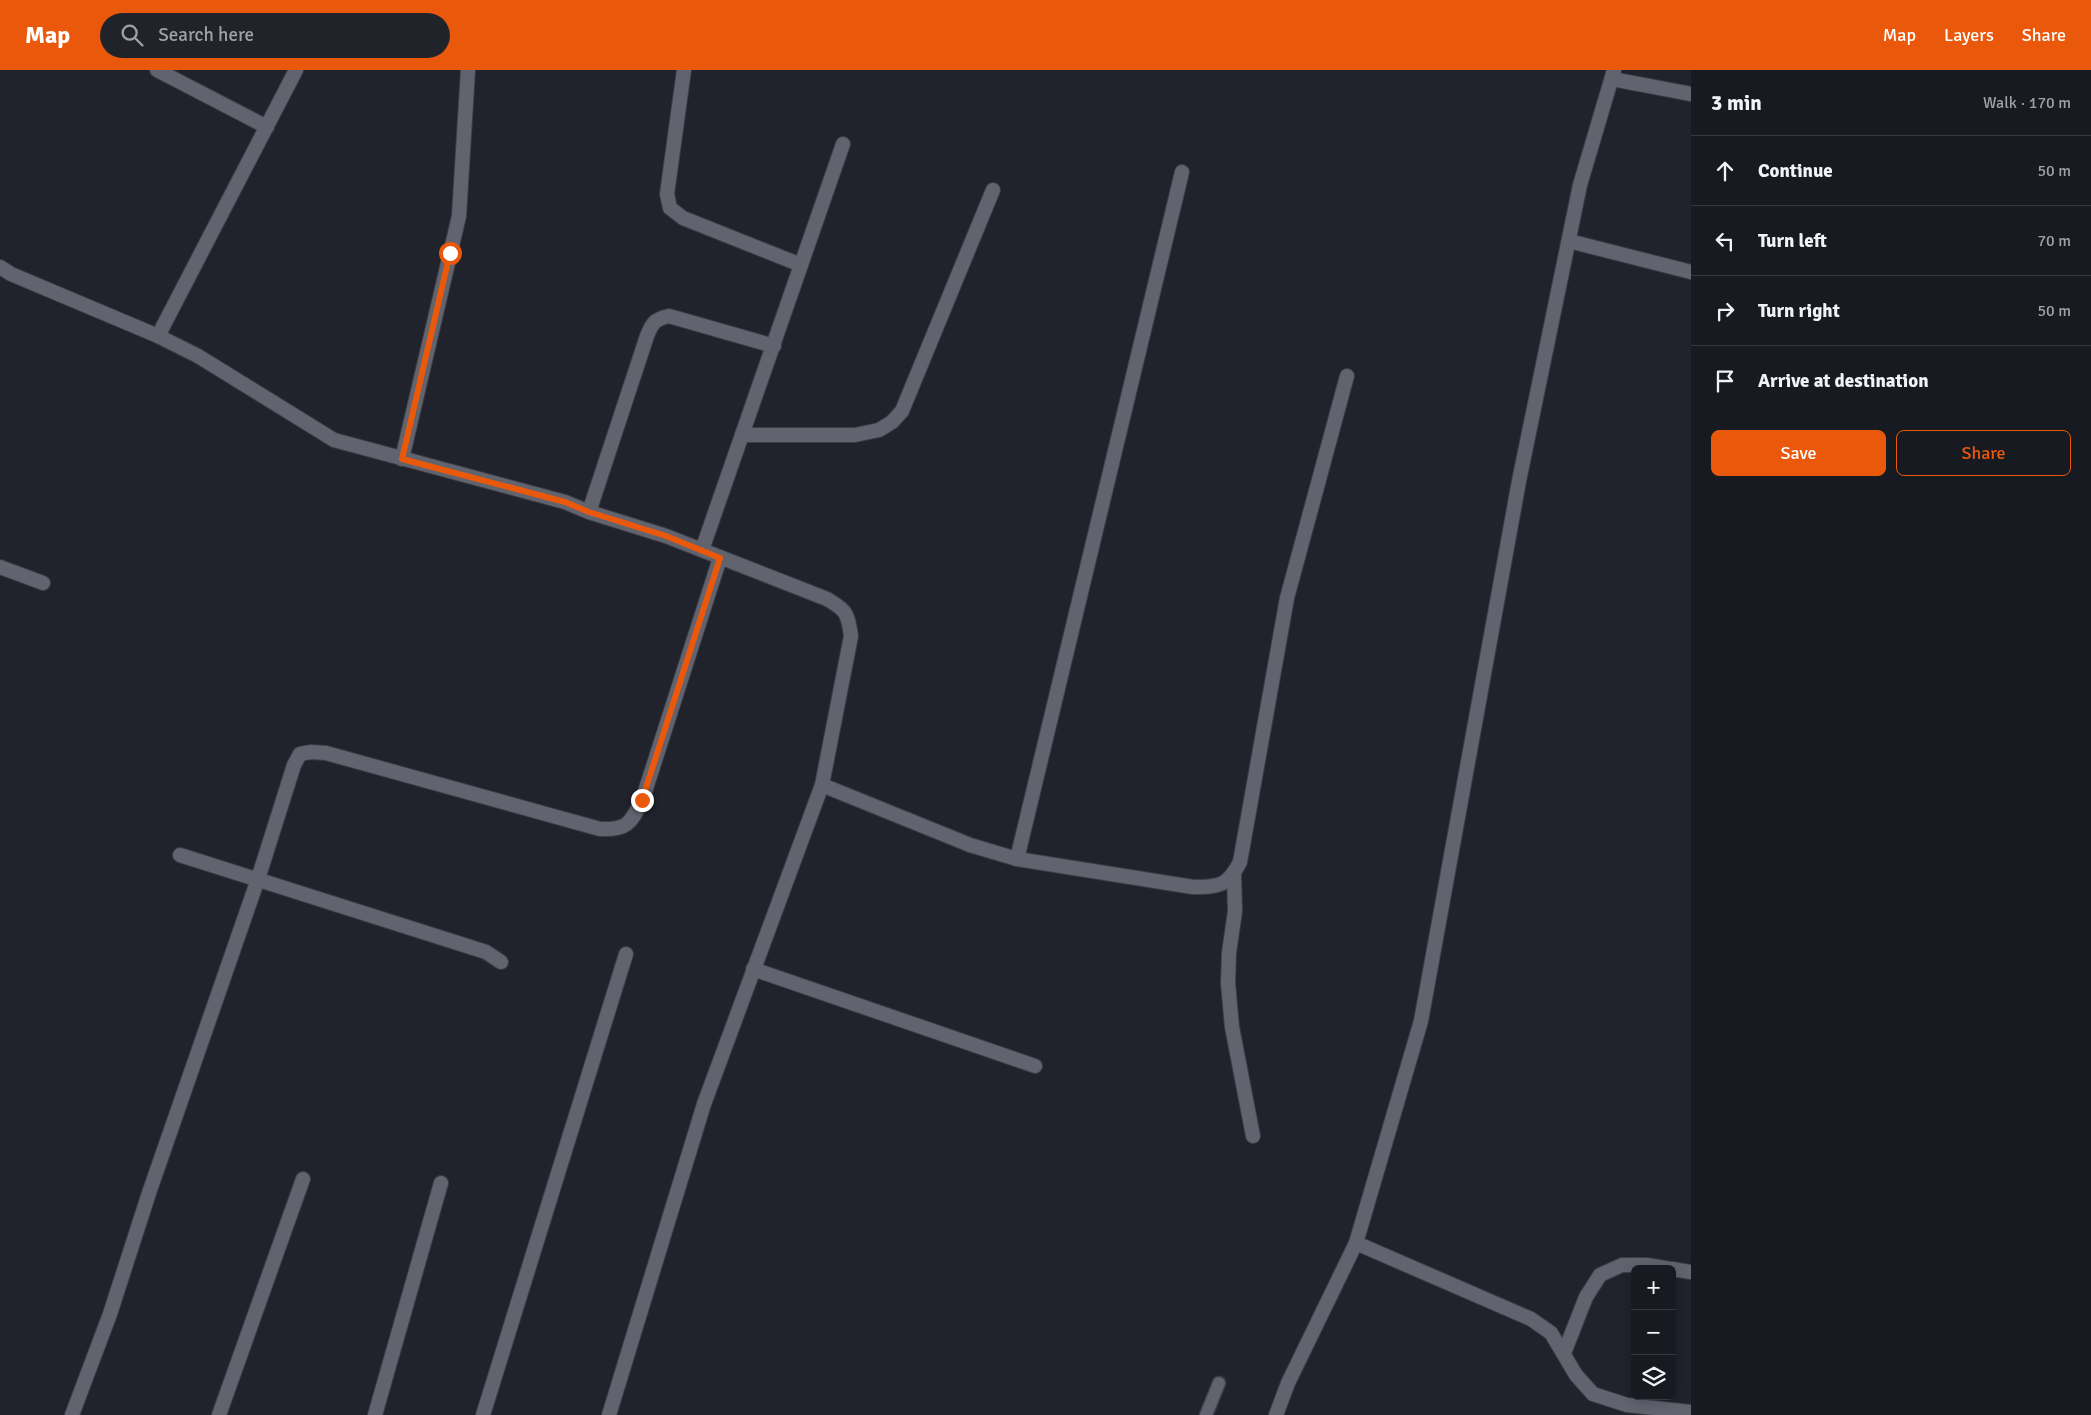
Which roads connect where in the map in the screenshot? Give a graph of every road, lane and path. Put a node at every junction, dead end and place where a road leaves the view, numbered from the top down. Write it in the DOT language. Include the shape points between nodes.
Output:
graph roads {
  1 [pos="157,70"];
  2 [pos="296,70"];
  3 [pos="468,70"];
  4 [pos="684,70"];
  5 [pos="1613,75"];
  6 [pos="1691,94"];
  7 [pos="268,127"];
  8 [pos="843,144"];
  9 [pos="1182,172"];
  10 [pos="993,190"];
  11 [pos="1569,241"];
  12 [pos="801,265"];
  13 [pos="0,267"];
  14 [pos="1691,272"];
  15 [pos="158,336"];
  16 [pos="774,346"];
  17 [pos="1347,376"];
  18 [pos="742,435"];
  19 [pos="402,459"];
  20 [pos="589,512"];
  21 [pos="702,550"];
  22 [pos="720,558"];
  23 [pos="0,567"];
  24 [pos="43,583"];
  25 [pos="822,785"];
  26 [pos="180,854"];
  27 [pos="1017,859"];
  28 [pos="1234,875"];
  29 [pos="258,879"];
  30 [pos="626,954"];
  31 [pos="501,962"];
  32 [pos="753,969"];
  33 [pos="1035,1066"];
  34 [pos="1252,1136"];
  35 [pos="303,1179"];
  36 [pos="441,1183"];
  37 [pos="1356,1243"];
  38 [pos="1631,1265"];
  39 [pos="1676,1270"];
  40 [pos="1691,1272"];
  41 [pos="1564,1353"];
  42 [pos="1220,1383"];
  43 [pos="1691,1412"];
  44 [pos="72,1415"];
  45 [pos="219,1415"];
  46 [pos="375,1415"];
  47 [pos="483,1415"];
  48 [pos="609,1415"];
  49 [pos="1206,1415"];
  50 [pos="1276,1415"];
  1 -- 7 [label="street"];
  2 -- 7 [label="street"];
  3 -- 19 [label="street" via="458,216"];
  4 -- 12 [label="street" via="667,194 670,208 683,218"];
  5 -- 6 [label="street"];
  5 -- 11 [label="street" via="1580,185"];
  7 -- 15 [label="street"];
  8 -- 12 [label="street"];
  9 -- 27 [label="street"];
  10 -- 18 [label="street" via="902,411 892,422 880,430 854,435"];
  11 -- 14 [label="street"];
  11 -- 37 [label="street" via="1519,482 1421,1020"];
  12 -- 16 [label="street"];
  13 -- 15 [label="street"];
  15 -- 19 [label="street" via="198,356 334,440"];
  16 -- 18 [label="street"];
  16 -- 20 [label="street" via="669,316 653,322"];
  17 -- 28 [label="street" via="1288,598 1240,862"];
  18 -- 21 [label="street"];
  19 -- 20 [label="street" via="565,502"];
  20 -- 21 [label="street"];
  21 -- 22 [label="street"];
  22 -- 25 [label="street" via="844,608 851,636"];
  22 -- 29 [label="street" via="642,800 632,820 618,830 600,829 326,753 311,752 300,754 294,765"];
  23 -- 24 [label="street"];
  25 -- 27 [label="street" via="970,845"];
  25 -- 32 [label="street"];
  26 -- 29 [label="street"];
  27 -- 28 [label="street" via="1193,887 1218,885 1228,882"];
  28 -- 34 [label="street" via="1235,910 1228,952 1228,983 1232,1027"];
  29 -- 31 [label="street" via="486,952"];
  29 -- 44 [label="street" via="110,1314"];
  30 -- 47 [label="street"];
  32 -- 33 [label="street"];
  32 -- 48 [label="street" via="704,1104"];
  35 -- 45 [label="street"];
  36 -- 46 [label="street"];
  37 -- 41 [label="street" via="1531,1319 1551,1333"];
  37 -- 50 [label="street" via="1288,1383"];
  38 -- 41 [label="street" via="1622,1265 1600,1275 1586,1297"];
  39 -- 40 [label="street"];
  41 -- 43 [label="street" via="1592,1394 1628,1405"];
  42 -- 49 [label="lane"];
}
